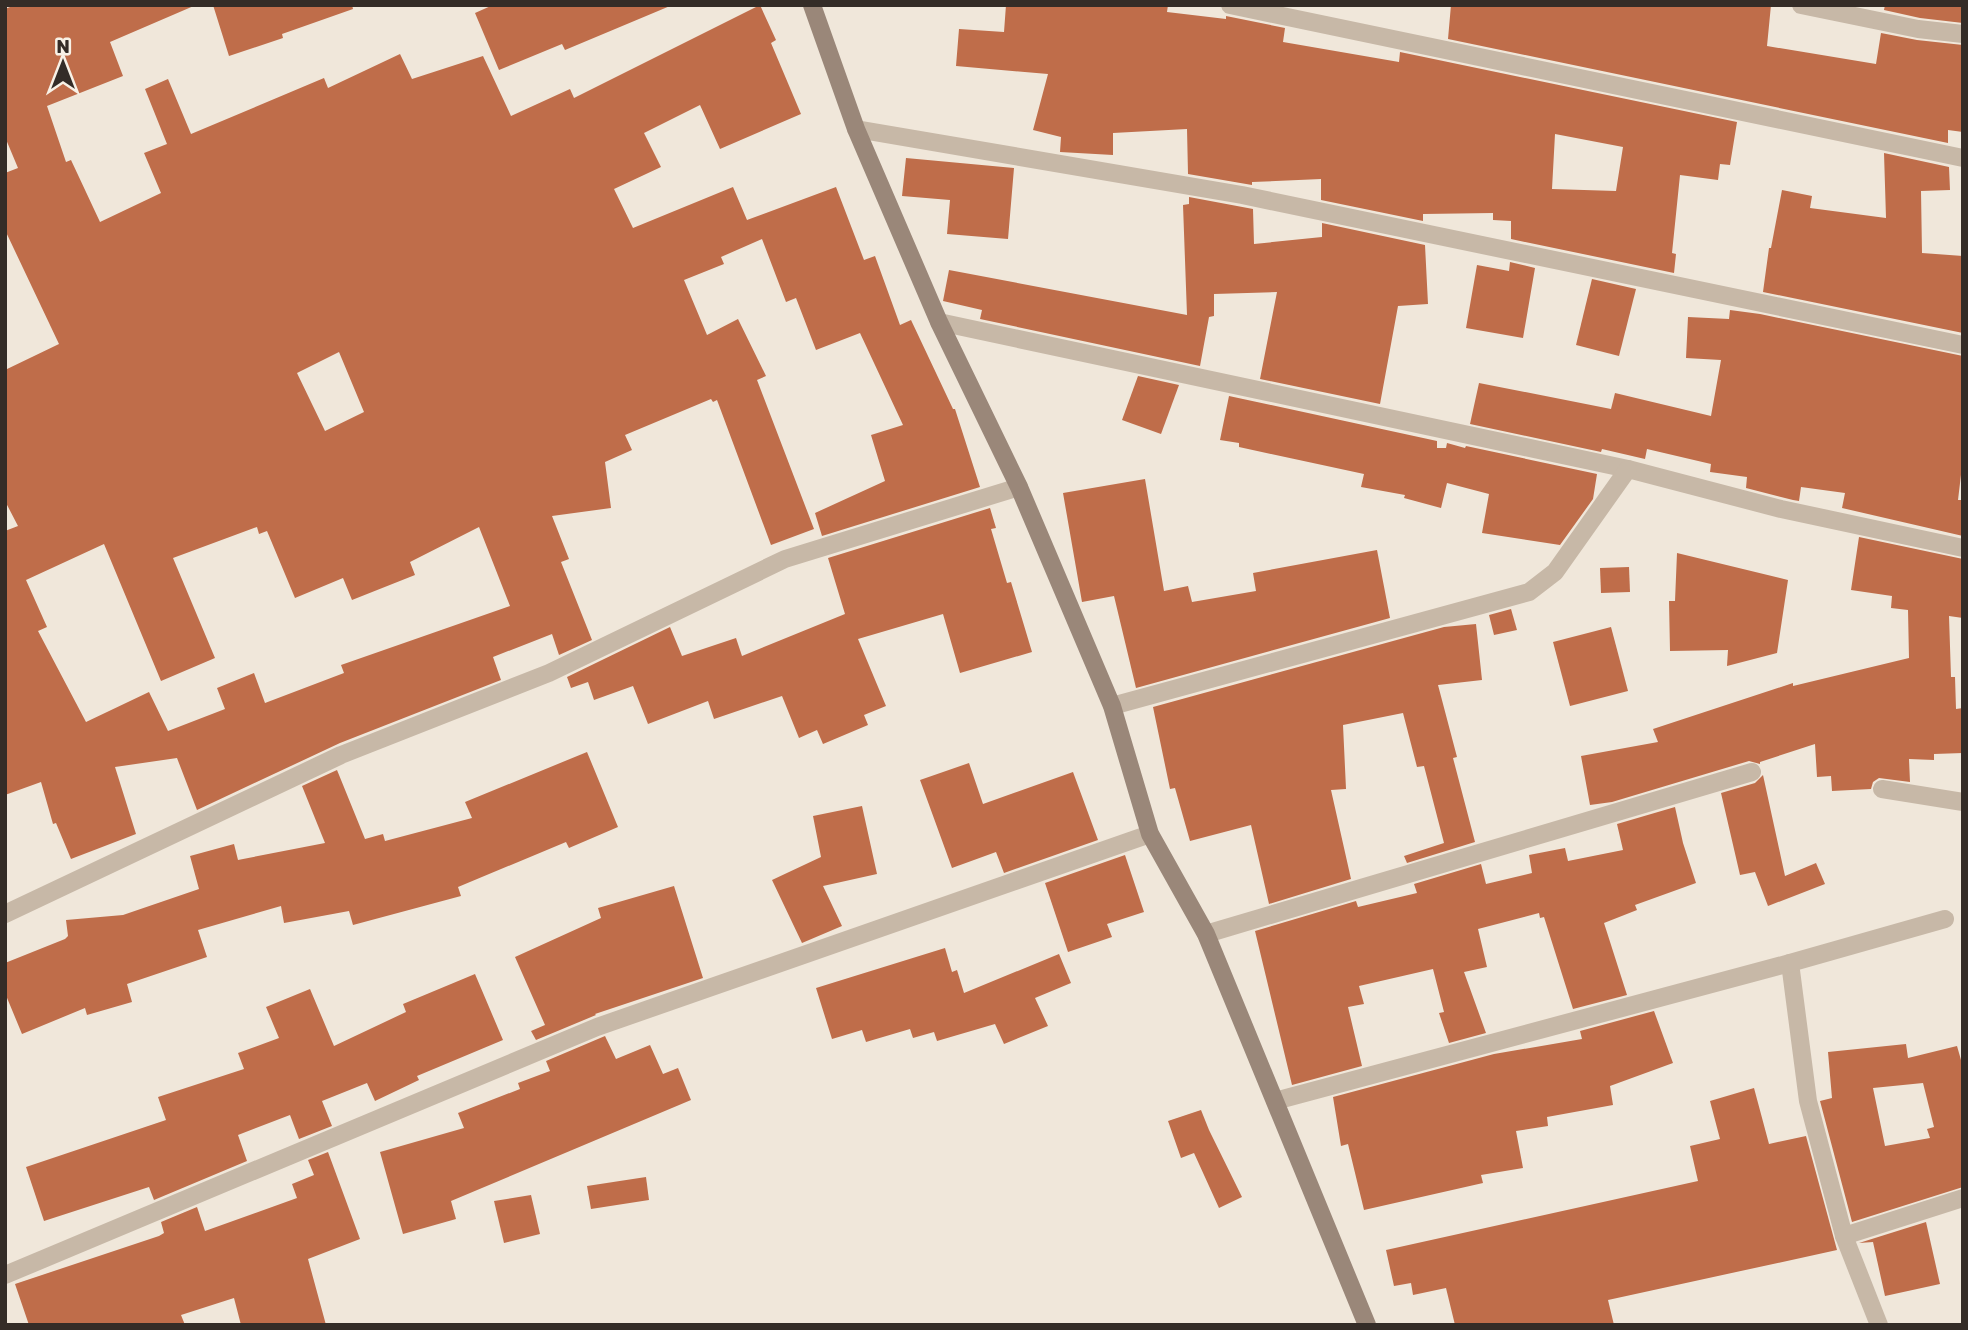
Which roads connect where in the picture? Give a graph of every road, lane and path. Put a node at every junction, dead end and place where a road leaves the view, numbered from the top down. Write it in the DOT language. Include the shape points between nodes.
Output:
graph roads {
  1 [pos="812,5"];
  2 [pos="1230,5"];
  3 [pos="1801,5"];
  4 [pos="1963,34"];
  5 [pos="856,129"];
  6 [pos="1963,158"];
  7 [pos="939,322"];
  8 [pos="1963,345"];
  9 [pos="1628,469"];
  10 [pos="1019,487"];
  11 [pos="1963,548"];
  12 [pos="1112,706"];
  13 [pos="1752,772"];
  14 [pos="1882,789"];
  15 [pos="1963,802"];
  16 [pos="1150,834"];
  17 [pos="5,914"];
  18 [pos="1945,919"];
  19 [pos="1206,934"];
  20 [pos="1790,963"];
  21 [pos="1275,1101"];
  22 [pos="1963,1198"];
  23 [pos="1844,1236"];
  24 [pos="5,1275"];
  25 [pos="1367,1325"];
  26 [pos="1879,1325"];
  1 -- 5 [label="main road"];
  2 -- 6 [label="street"];
  3 -- 4 [label="street"];
  5 -- 7 [label="main road"];
  5 -- 8 [label="street" via="1242,194"];
  7 -- 9 [label="street"];
  7 -- 10 [label="main road"];
  9 -- 11 [label="street" via="1781,509"];
  9 -- 12 [label="street" via="1555,572 1529,592"];
  10 -- 12 [label="main road"];
  10 -- 17 [label="street" via="785,559 549,673 341,755"];
  12 -- 16 [label="main road"];
  13 -- 19 [label="street"];
  14 -- 15 [label="street"];
  16 -- 19 [label="main road"];
  16 -- 24 [label="street" via="597,1027"];
  18 -- 20 [label="street"];
  19 -- 21 [label="main road"];
  20 -- 21 [label="street"];
  20 -- 23 [label="street" via="1808,1101"];
  21 -- 25 [label="main road"];
  22 -- 23 [label="street"];
  23 -- 26 [label="street"];
}
